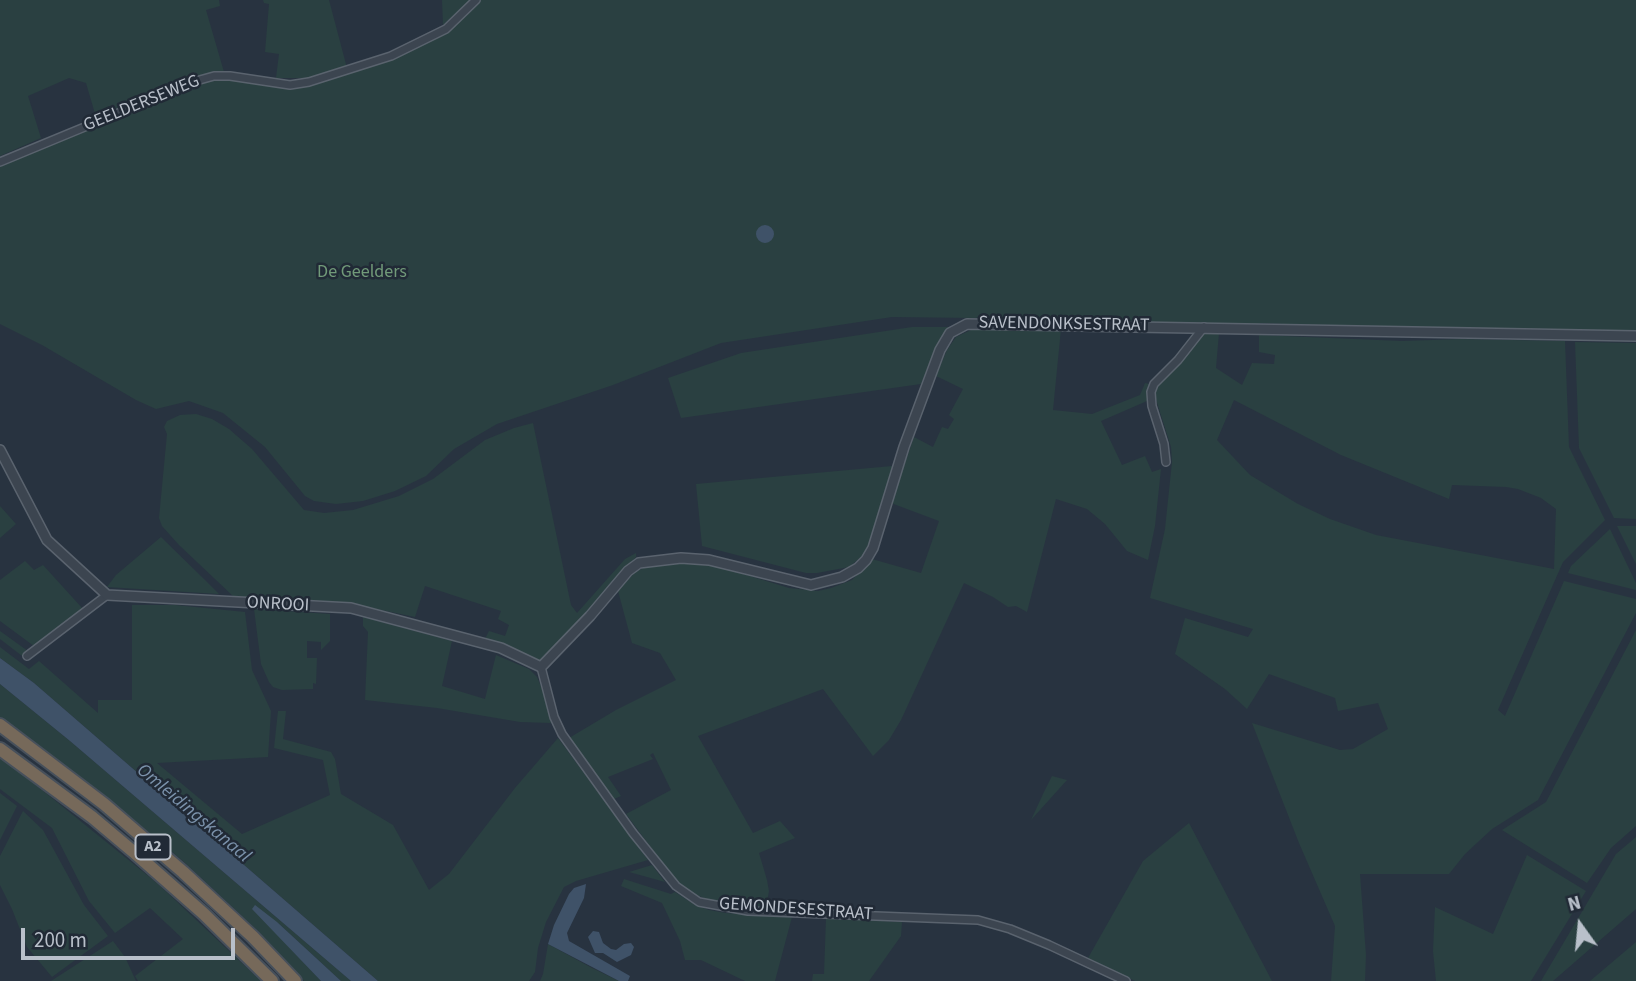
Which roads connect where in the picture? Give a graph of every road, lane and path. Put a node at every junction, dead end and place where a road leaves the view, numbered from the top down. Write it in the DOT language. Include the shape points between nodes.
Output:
graph roads {
  1 [pos="476,0"];
  2 [pos="0,162"];
  3 [pos="1204,327"];
  4 [pos="1636,336"];
  5 [pos="0,450"];
  6 [pos="1166,462"];
  7 [pos="107,595"];
  8 [pos="27,656"];
  9 [pos="541,667"];
  10 [pos="0,725"];
  11 [pos="0,749"];
  12 [pos="272,981"];
  13 [pos="295,981"];
  14 [pos="1126,981"];
  1 -- 2 [label="street, GEELDERSEWEG" via="446,29 391,56 290,85 214,76"];
  3 -- 4 [label="street, SAVENDONKSESTRAAT"];
  3 -- 6 [label="street" via="1152,386 1151,400"];
  3 -- 9 [label="street, SAVENDONKSESTRAAT" via="976,323 960,327 950,333 940,350 873,548 858,568 811,585 709,560 639,563"];
  5 -- 7 [label="street" via="47,540"];
  7 -- 8 [label="street"];
  7 -- 9 [label="street, ONROOI" via="351,608 501,648"];
  9 -- 14 [label="street, GEMONDESESTRAAT" via="562,734 676,886 699,902 748,911 978,920 1049,944"];
  10 -- 13 [label="highway, A2" via="104,804 183,872"];
  11 -- 12 [label="highway, A2" via="127,846"];
}
